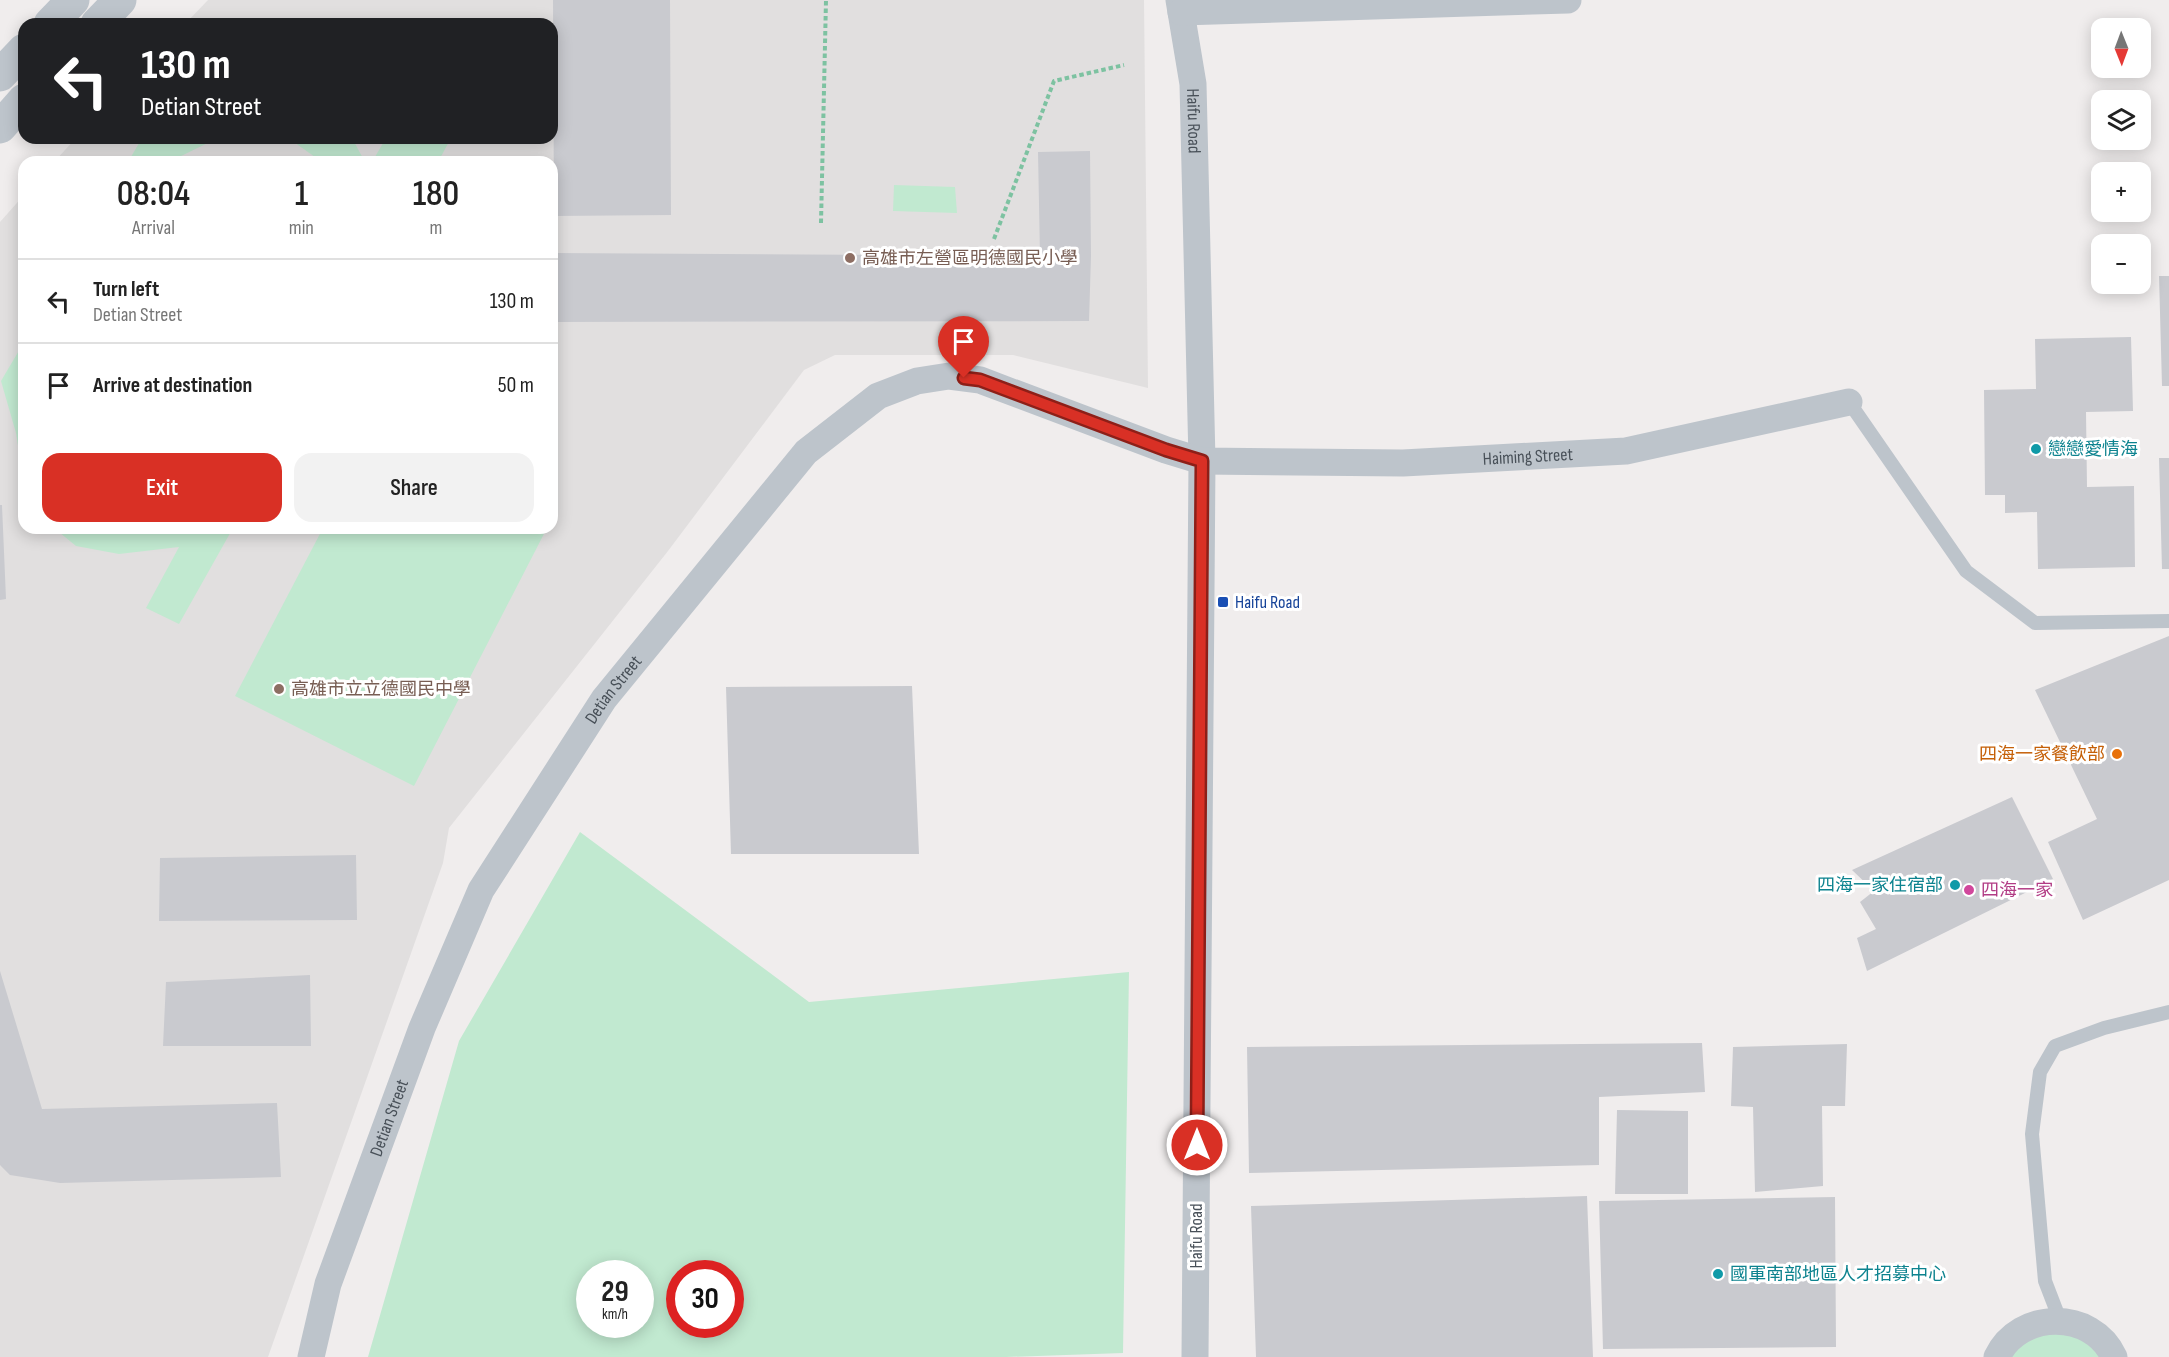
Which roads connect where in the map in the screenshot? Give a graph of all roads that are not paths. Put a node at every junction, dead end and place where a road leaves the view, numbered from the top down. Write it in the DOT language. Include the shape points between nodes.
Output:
graph roads {
  1 [pos="73,0"];
  2 [pos="120,0"];
  3 [pos="1568,0"];
  4 [pos="1180,6"];
  5 [pos="56,18"];
  6 [pos="103,18"];
  7 [pos="18,56"];
  8 [pos="0,75"];
  9 [pos="18,107"];
  10 [pos="0,127"];
  11 [pos="1849,402"];
  12 [pos="1202,461"];
  13 [pos="2169,621"];
  14 [pos="2169,1012"];
  15 [pos="2060,1320"];
  16 [pos="311,1357"];
  17 [pos="1195,1357"];
  18 [pos="1997,1357"];
  19 [pos="2114,1357"];
  1 -- 5 [label="street"];
  2 -- 6 [label="street"];
  3 -- 4 [label="street"];
  4 -- 12 [label="street, Haifu Road" via="1193,84"];
  7 -- 8 [label="street"];
  9 -- 10 [label="street"];
  11 -- 12 [label="street, Haiming Street" via="1626,451 1403,463"];
  11 -- 13 [label="lane" via="1966,571 2035,623"];
  12 -- 16 [label="street, Detian Street" via="980,380 949,376 917,381 878,396 806,452 604,699 481,890 422,1028 328,1284"];
  12 -- 17 [label="street, Haifu Road"];
  14 -- 15 [label="lane" via="2104,1028 2055,1046 2040,1072 2032,1134 2045,1281"];
  15 -- 18 [label="street" via="2037,1323 2017,1333"];
  15 -- 19 [label="street" via="2097,1335"];
}
